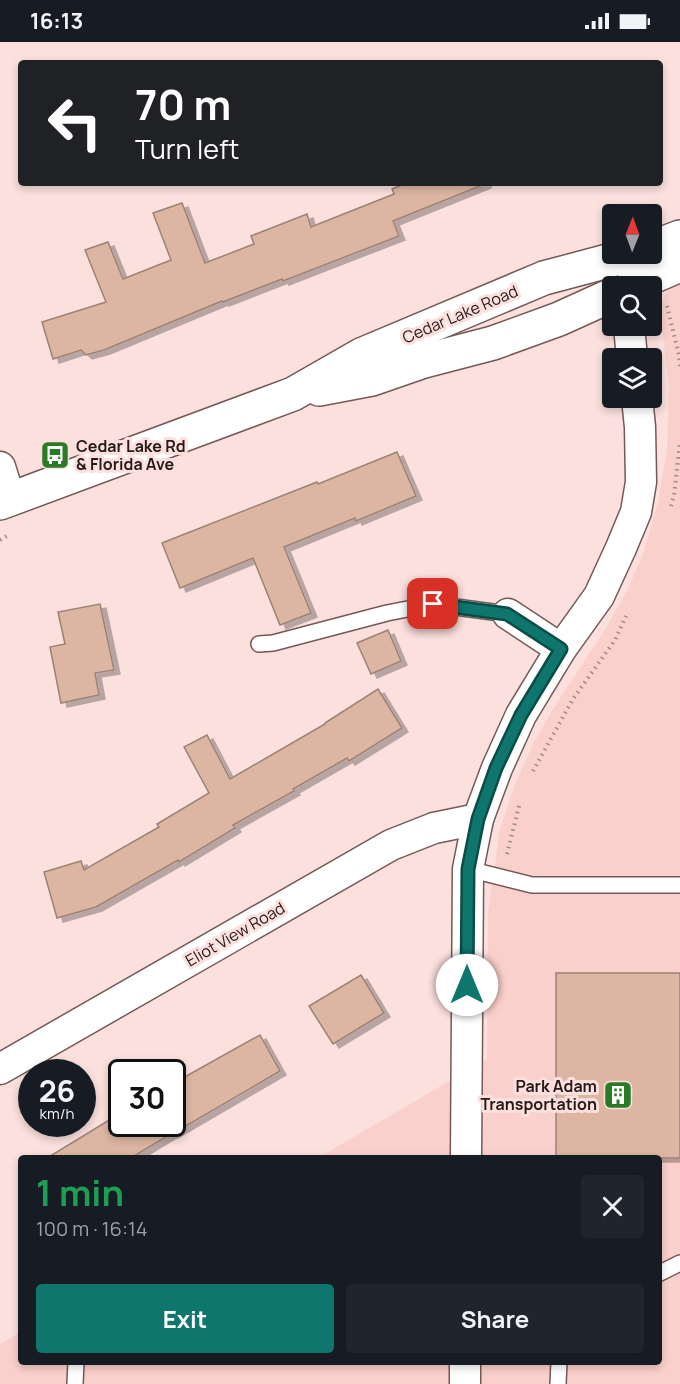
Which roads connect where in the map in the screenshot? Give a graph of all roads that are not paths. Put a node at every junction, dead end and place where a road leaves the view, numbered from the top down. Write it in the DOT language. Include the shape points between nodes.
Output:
graph roads {
  1 [pos="680,237"];
  2 [pos="662,244"];
  3 [pos="680,265"];
  4 [pos="620,267"];
  5 [pos="654,276"];
  6 [pos="602,300"];
  7 [pos="293,394"];
  8 [pos="638,408"];
  9 [pos="0,467"];
  10 [pos="5,501"];
  11 [pos="507,614"];
  12 [pos="259,644"];
  13 [pos="561,649"];
  14 [pos="478,819"];
  15 [pos="468,869"];
  16 [pos="680,885"];
  17 [pos="0,1069"];
  18 [pos="466,1155"];
  19 [pos="680,1263"];
  20 [pos="662,1272"];
  21 [pos="75,1365"];
  22 [pos="465,1365"];
  23 [pos="559,1365"];
  24 [pos="75,1384"];
  25 [pos="465,1384"];
  26 [pos="558,1384"];
  1 -- 2 [label="street"];
  3 -- 5 [label="street"];
  4 -- 7 [label="street, Cedar Lake Road" via="544,278 361,355"];
  6 -- 7 [label="street, Cedar Lake Road" via="493,343 372,379"];
  7 -- 10 [label="street, Cedar Lake Road"];
  8 -- 13 [label="street" via="641,482 636,512 599,596"];
  9 -- 10 [label="street"];
  11 -- 12 [label="lane" via="433,604"];
  11 -- 13 [label="street"];
  13 -- 14 [label="street" via="521,715"];
  14 -- 15 [label="street"];
  14 -- 17 [label="street, Eliot View Road" via="434,828 391,845"];
  15 -- 16 [label="lane" via="532,885"];
  15 -- 18 [label="street"];
  19 -- 20 [label="lane"];
  21 -- 24 [label="lane"];
  22 -- 25 [label="street"];
  23 -- 26 [label="lane"];
}
